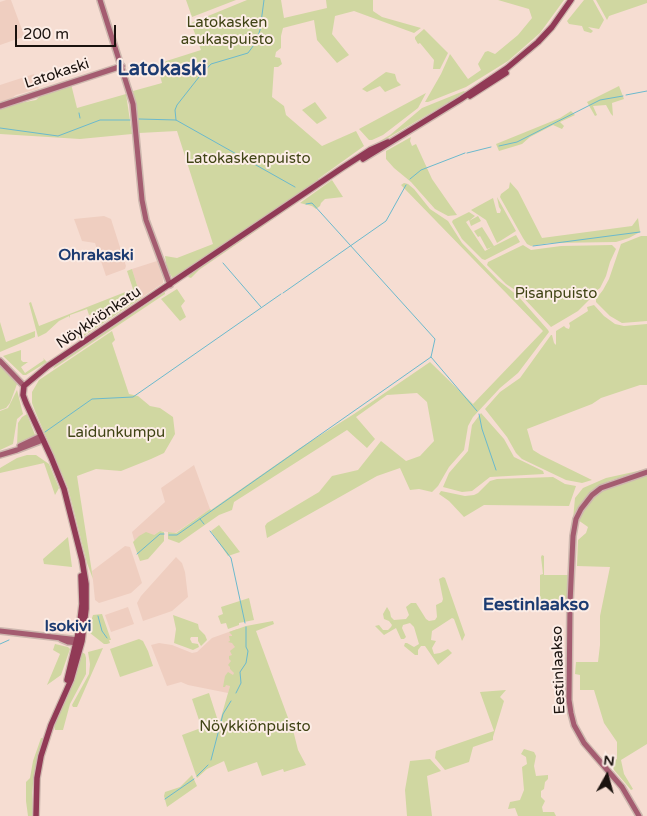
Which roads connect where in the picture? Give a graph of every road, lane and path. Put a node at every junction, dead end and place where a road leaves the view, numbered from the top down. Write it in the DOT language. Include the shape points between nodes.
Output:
graph roads {
  1 [pos="100,0"];
  2 [pos="571,0"];
  3 [pos="576,0"];
  4 [pos="122,66"];
  5 [pos="461,99"];
  6 [pos="0,106"];
  7 [pos="170,285"];
  8 [pos="0,361"];
  9 [pos="24,386"];
  10 [pos="42,438"];
  11 [pos="0,455"];
  12 [pos="647,472"];
  13 [pos="0,631"];
  14 [pos="79,641"];
  15 [pos="36,816"];
  16 [pos="639,816"];
  1 -- 4 [label="street"];
  2 -- 5 [label="main road, Nöykkiönkatu" via="538,42"];
  3 -- 5 [label="main road, Nöykkiönkatu" via="554,29 524,58 485,87"];
  4 -- 6 [label="street, Latokaski"];
  4 -- 7 [label="street" via="133,104 146,220"];
  5 -- 7 [label="main road, Nöykkiönkatu" via="370,150"];
  7 -- 9 [label="main road, Nöykkiönkatu" via="48,366"];
  8 -- 9 [label="street"];
  9 -- 10 [label="main road" via="23,395"];
  10 -- 11 [label="street"];
  10 -- 14 [label="main road" via="64,489 86,584 86,609"];
  12 -- 16 [label="street, Eestinlaakso" via="601,488 584,504 576,519 570,604 571,713 574,725 584,743 622,787"];
  13 -- 14 [label="street"];
  14 -- 15 [label="main road" via="41,756"];
}
